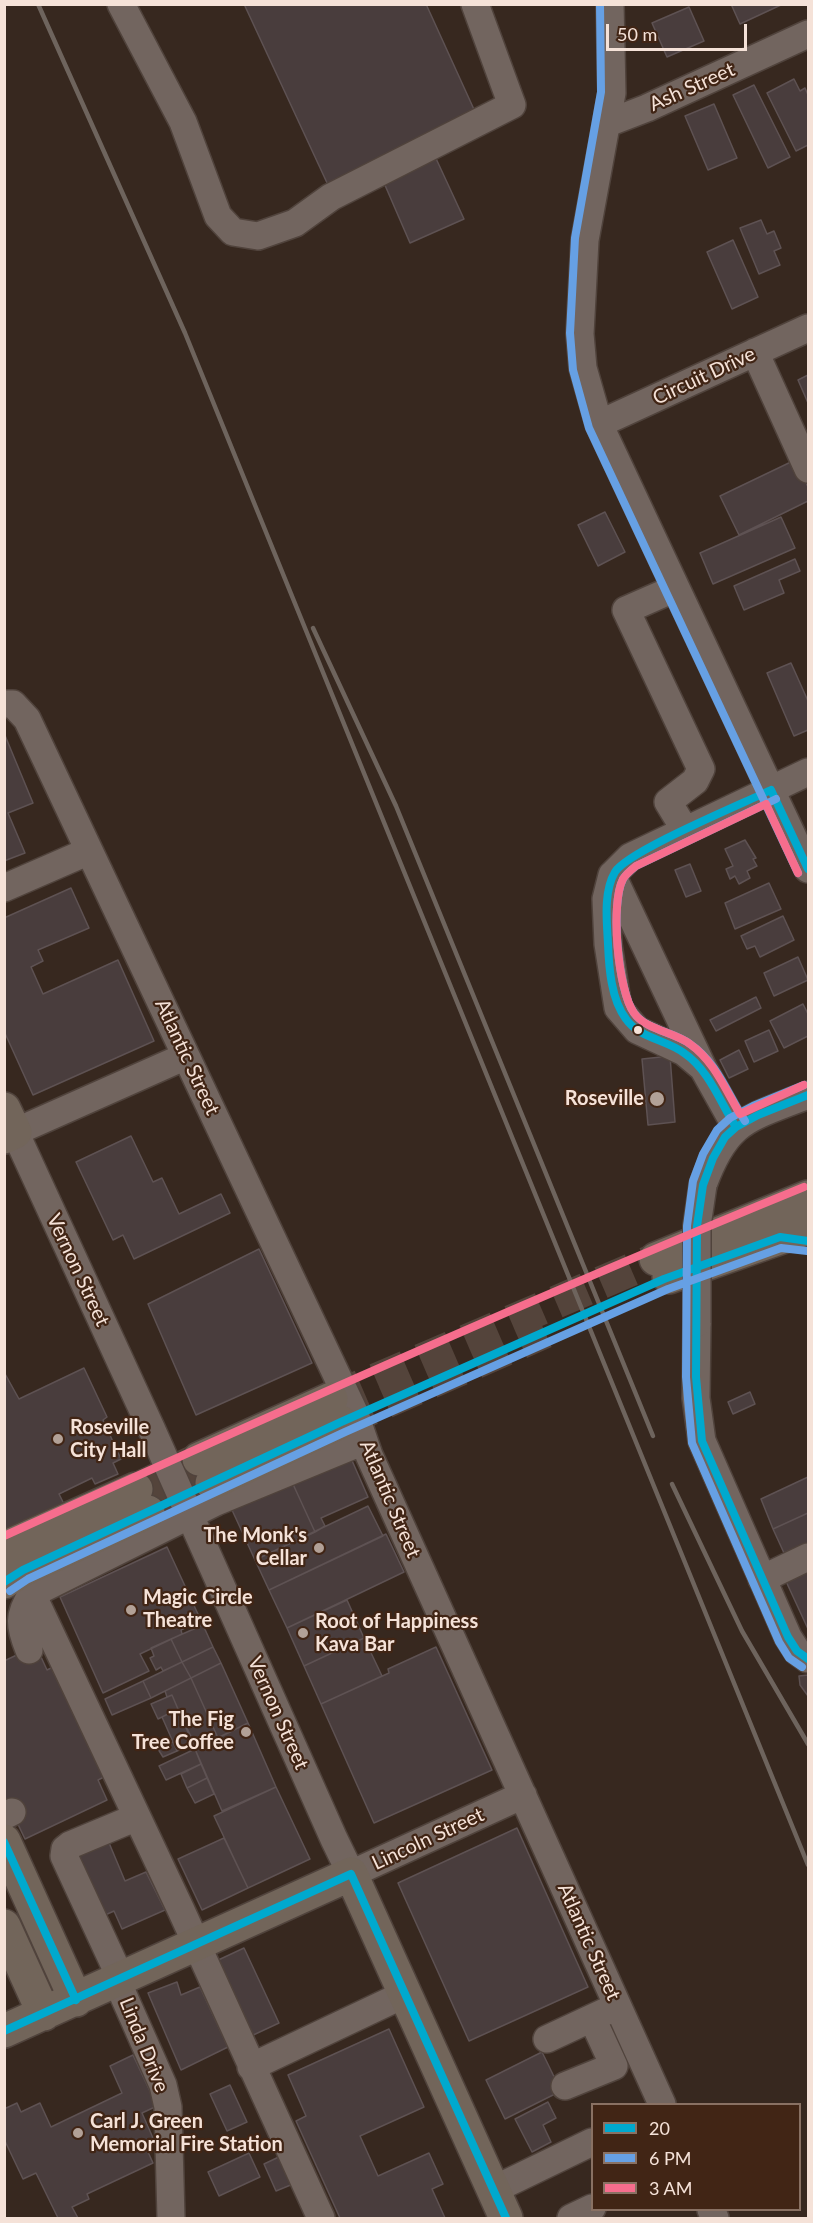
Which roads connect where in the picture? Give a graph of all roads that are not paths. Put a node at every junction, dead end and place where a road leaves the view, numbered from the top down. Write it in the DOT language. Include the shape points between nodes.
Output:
graph roads {
  1 [pos="121,4"];
  2 [pos="475,4"];
  3 [pos="610,4"];
  4 [pos="808,34"];
  5 [pos="608,123"];
  6 [pos="808,328"];
  7 [pos="755,352"];
  8 [pos="599,424"];
  9 [pos="808,469"];
  10 [pos="676,588"];
  11 [pos="9,704"];
  12 [pos="808,772"];
  13 [pos="771,790"];
  14 [pos="685,830"];
  15 [pos="89,851"];
  16 [pos="808,869"];
  17 [pos="612,875"];
  18 [pos="4,888"];
  19 [pos="186,1056"];
  20 [pos="703,1068"];
  21 [pos="808,1095"];
  22 [pos="8,1126"];
  23 [pos="736,1127"];
  24 [pos="808,1197"];
  25 [pos="799,1235"];
  26 [pos="346,1421"];
  27 [pos="205,1472"];
  28 [pos="190,1514"];
  29 [pos="4,1548"];
  30 [pos="808,1557"];
  31 [pos="762,1579"];
  32 [pos="18,1588"];
  33 [pos="29,1650"];
  34 [pos="808,1659"];
  35 [pos="523,1795"];
  36 [pos="137,1817"];
  37 [pos="7,1823"];
  38 [pos="351,1874"];
  39 [pos="4,1926"];
  40 [pos="195,1945"];
  41 [pos="119,1980"];
  42 [pos="405,1994"];
  43 [pos="76,2000"];
  44 [pos="618,2006"];
  45 [pos="44,2014"];
  46 [pos="592,2018"];
  47 [pos="4,2031"];
  48 [pos="547,2039"];
  49 [pos="251,2067"];
  50 [pos="566,2086"];
  51 [pos="662,2103"];
  52 [pos="591,2143"];
  53 [pos="500,2204"];
  54 [pos="591,2208"];
  55 [pos="171,2218"];
  56 [pos="321,2218"];
  57 [pos="571,2218"];
  1 -- 2 [label="street" via="183,122 218,216 234,232 258,236 295,223 331,197 512,105"];
  3 -- 5 [label="street" via="612,93"];
  4 -- 5 [label="street, Ash Street"];
  5 -- 8 [label="street" via="585,240 580,334 583,368"];
  6 -- 7 [label="street, Circuit Drive"];
  7 -- 8 [label="street, Circuit Drive"];
  7 -- 9 [label="street"];
  8 -- 10 [label="street"];
  10 -- 13 [label="street"];
  10 -- 14 [label="street" via="626,610 701,769 695,781 668,802"];
  11 -- 15 [label="street, Atlantic Street" via="27,719"];
  12 -- 13 [label="street"];
  13 -- 14 [label="street"];
  13 -- 16 [label="street"];
  14 -- 17 [label="street" via="630,857"];
  15 -- 18 [label="street"];
  15 -- 19 [label="street, Atlantic Street"];
  17 -- 20 [label="street"];
  17 -- 20 [label="street" via="606,899 608,944 618,1008 637,1030 684,1052"];
  19 -- 22 [label="street"];
  19 -- 26 [label="street, Atlantic Street" via="356,1414"];
  20 -- 23 [label="street"];
  21 -- 23 [label="street"];
  22 -- 28 [label="street, Vernon Street"];
  23 -- 31 [label="street, bridge" via="712,1158 703,1185 698,1226 696,1398 702,1440"];
  24 -- 25 [label="main road" via="660,1269"];
  26 -- 27 [label="main road"];
  26 -- 28 [label="street"];
  26 -- 35 [label="street, Atlantic Street"];
  28 -- 32 [label="street"];
  28 -- 38 [label="street, Vernon Street"];
  29 -- 32 [label="main road" via="142,1501 23,1570"];
  30 -- 31 [label="street"];
  31 -- 34 [label="street" via="789,1638"];
  32 -- 33 [label="street" via="21,1633"];
  32 -- 36 [label="street"];
  35 -- 38 [label="street, Lincoln Street"];
  35 -- 44 [label="street, Atlantic Street"];
  36 -- 40 [label="street"];
  36 -- 41 [label="street, Linda Drive" via="70,1845 64,1856"];
  37 -- 43 [label="main road"];
  38 -- 40 [label="main road, Lincoln Street"];
  38 -- 42 [label="main road, Vernon Street"];
  39 -- 45 [label="main road"];
  40 -- 41 [label="main road, Lincoln Street"];
  40 -- 49 [label="street"];
  41 -- 43 [label="main road, Lincoln Street"];
  41 -- 55 [label="street, Linda Drive" via="163,2085 168,2107"];
  42 -- 49 [label="street"];
  42 -- 53 [label="main road, Vernon Street"];
  43 -- 45 [label="main road, Lincoln Street"];
  44 -- 46 [label="street"];
  44 -- 51 [label="street, Atlantic Street"];
  45 -- 47 [label="main road, Lincoln Street"];
  46 -- 48 [label="street"];
  46 -- 50 [label="street" via="614,2066"];
  49 -- 56 [label="street"];
  52 -- 53 [label="street"];
  54 -- 57 [label="street"];
}
